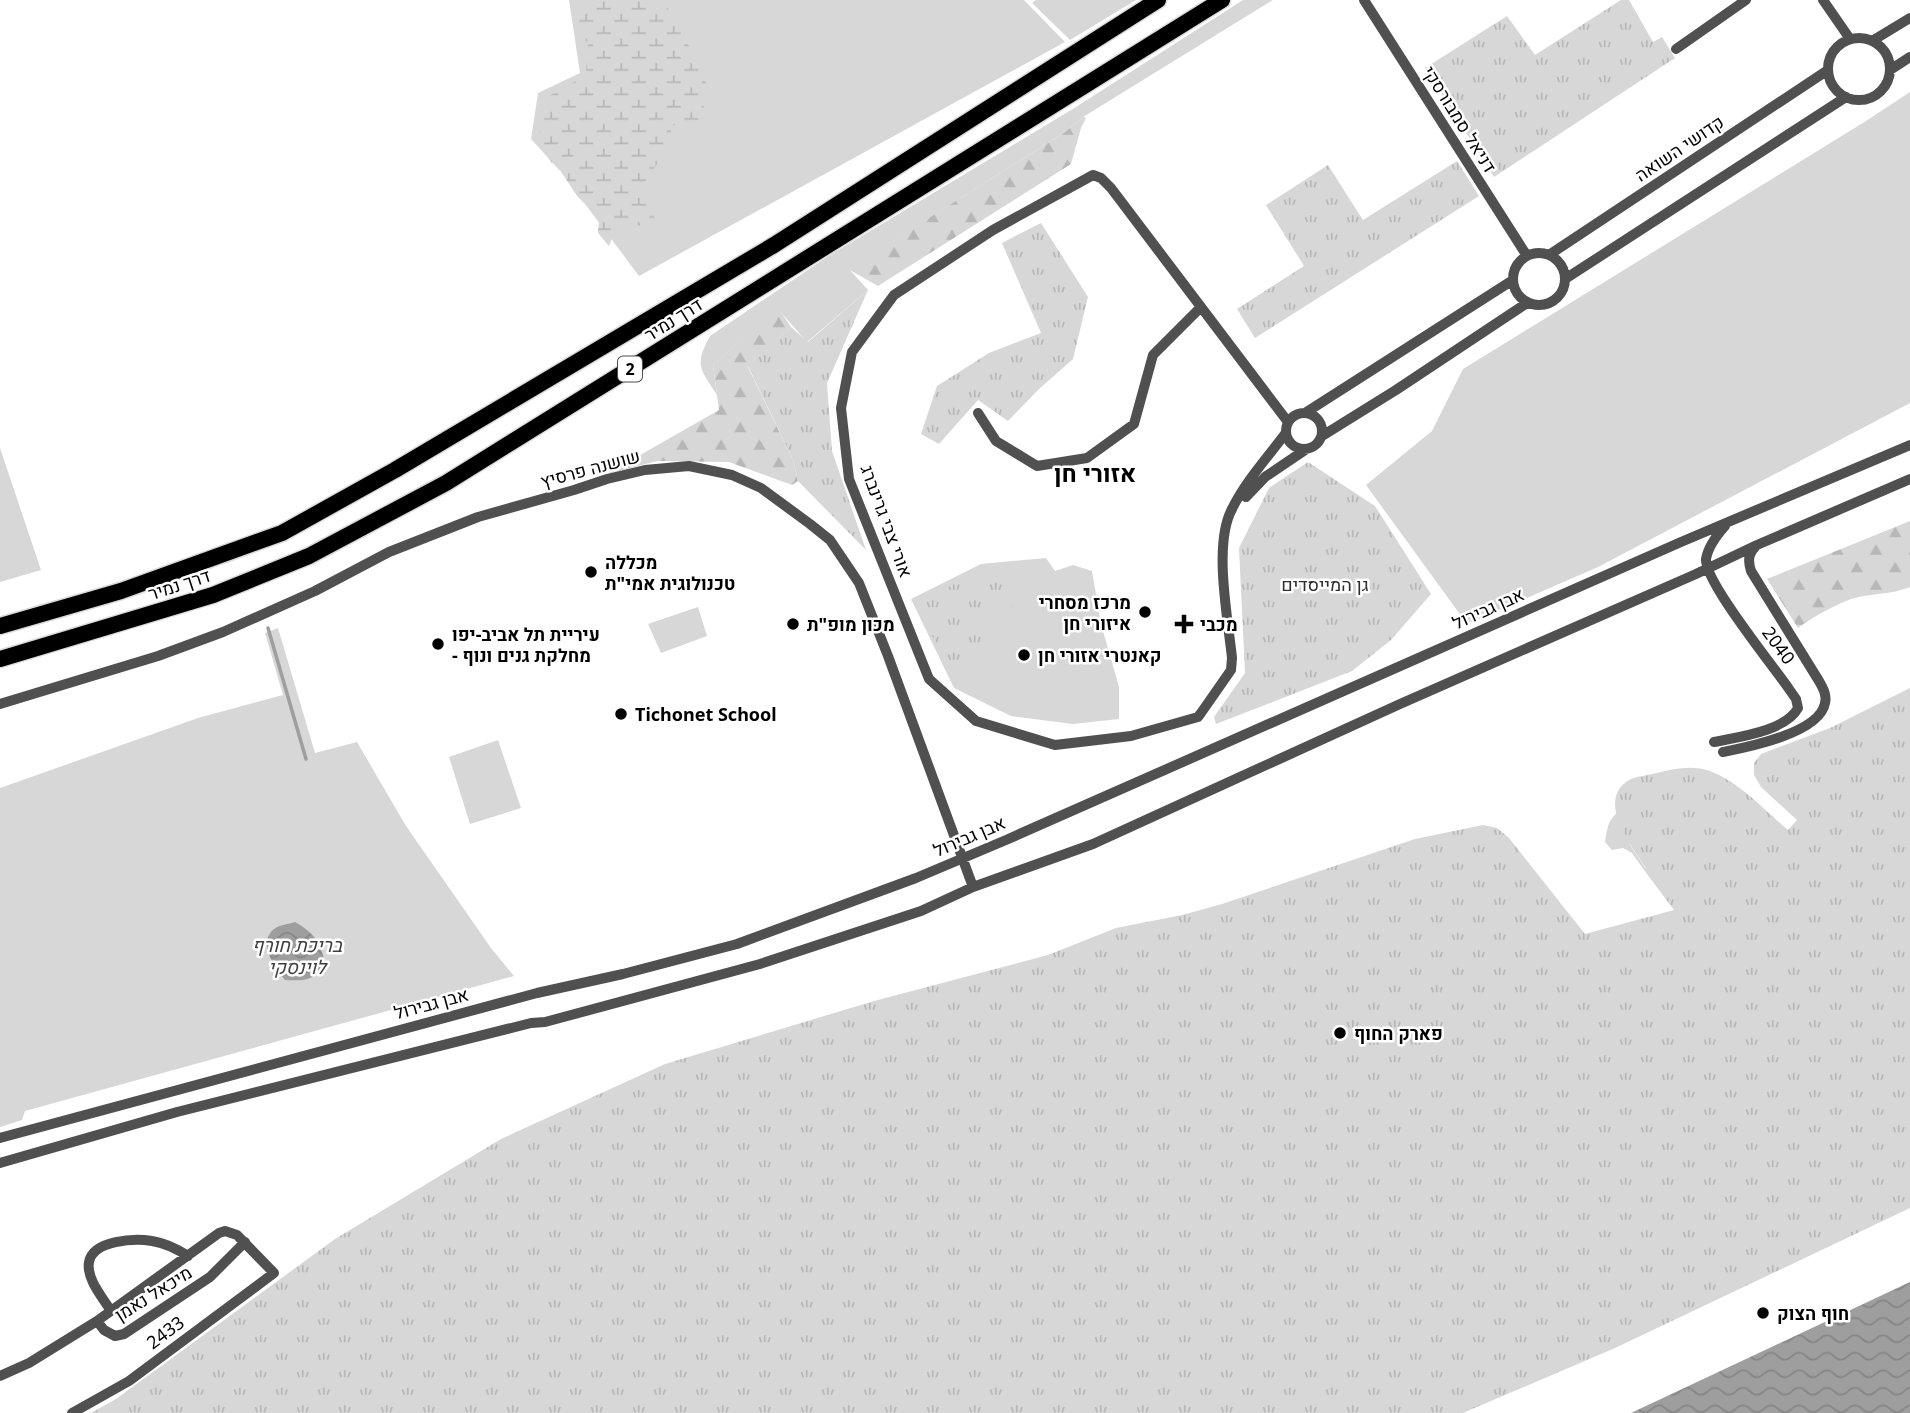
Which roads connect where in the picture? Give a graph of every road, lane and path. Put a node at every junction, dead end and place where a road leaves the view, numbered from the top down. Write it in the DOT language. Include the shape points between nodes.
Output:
graph roads {
  1 [pos="1158,0"];
  2 [pos="1222,0"];
  3 [pos="1364,0"];
  4 [pos="1746,0"];
  5 [pos="1823,0"];
  6 [pos="1910,18"];
  7 [pos="1850,40"];
  8 [pos="1872,41"];
  9 [pos="1676,49"];
  10 [pos="1910,57"];
  11 [pos="1890,69"];
  12 [pos="1828,70"];
  13 [pos="1846,97"];
  14 [pos="1549,255"];
  15 [pos="1527,256"];
  16 [pos="1565,279"];
  17 [pos="1513,280"];
  18 [pos="1528,303"];
  19 [pos="1201,307"];
  20 [pos="978,413"];
  21 [pos="1305,413"];
  22 [pos="1288,422"];
  23 [pos="1285,434"];
  24 [pos="1322,436"];
  25 [pos="1910,446"];
  26 [pos="1305,450"];
  27 [pos="1910,479"];
  28 [pos="1230,510"];
  29 [pos="1727,524"];
  30 [pos="1757,545"];
  31 [pos="1707,568"];
  32 [pos="0,626"];
  33 [pos="0,659"];
  34 [pos="0,704"];
  35 [pos="1714,742"];
  36 [pos="1723,752"];
  37 [pos="962,858"];
  38 [pos="973,887"];
  39 [pos="0,1138"];
  40 [pos="0,1163"];
  41 [pos="245,1242"];
  42 [pos="188,1256"];
  43 [pos="111,1311"];
  44 [pos="97,1321"];
  45 [pos="0,1376"];
  46 [pos="72,1413"];
  1 -- 32 [label="highway, דרך נמיר / 2" via="774,245 282,533 121,591"];
  2 -- 33 [label="highway, דרך נמיר / 2" via="446,482 309,555 213,595"];
  3 -- 15 [label="street, דניאל סמבורסקי"];
  4 -- 9 [label="street"];
  5 -- 7 [label="street"];
  6 -- 8 [label="street"];
  7 -- 8 [label="street"];
  7 -- 12 [label="street" via="1834,51"];
  8 -- 11 [label="street" via="1885,52"];
  10 -- 11 [label="street"];
  11 -- 13 [label="street" via="1889,80 1876,96 1866,100"];
  12 -- 13 [label="street" via="1833,86"];
  12 -- 14 [label="street, קדושי השואה"];
  13 -- 16 [label="street"];
  14 -- 15 [label="street"];
  14 -- 16 [label="street" via="1561,264"];
  15 -- 17 [label="street" via="1517,266"];
  16 -- 18 [label="street" via="1553,302"];
  17 -- 18 [label="street" via="1517,293"];
  17 -- 21 [label="street"];
  18 -- 24 [label="street"];
  19 -- 20 [label="street" via="1153,355 1134,424 1087,458 1037,466 996,441"];
  19 -- 22 [label="street, אורי צבי גרינברג"];
  19 -- 28 [label="street, אורי צבי גרינברג" via="1111,188 1093,175 993,230 894,295 852,352 841,408 849,479 929,679 976,721 1055,745 1130,736 1198,717 1231,670 1222,562"];
  21 -- 22 [label="street"];
  21 -- 24 [label="street" via="1319,421"];
  22 -- 23 [label="street"];
  23 -- 26 [label="street" via="1290,444"];
  23 -- 28 [label="street, אורי צבי גרינברג"];
  24 -- 26 [label="street"];
  25 -- 29 [label="street, אבן גבירול"];
  26 -- 28 [label="street" via="1265,477"];
  27 -- 30 [label="street"];
  29 -- 31 [label="street" via="1712,543"];
  29 -- 37 [label="street, אבן גבירול"];
  30 -- 31 [label="street"];
  30 -- 36 [label="street, 2040" via="1748,562 1751,571 1819,681 1825,702 1818,716 1791,734"];
  31 -- 35 [label="street, 2040" via="1798,708 1779,725"];
  31 -- 38 [label="street" via="1093,844"];
  34 -- 37 [label="street, שושנה פרסיץ" via="223,632 389,552 478,517 607,479 689,466 732,475 761,488 830,540 859,583"];
  37 -- 38 [label="street, שושנה פרסיץ"];
  37 -- 39 [label="street, אבן גבירול" via="737,944 537,993"];
  38 -- 40 [label="street" via="921,911 760,964 177,1112"];
  41 -- 42 [label="street" via="225,1231"];
  41 -- 44 [label="street, מיכאל נאמן" via="210,1277 124,1334 115,1336"];
  41 -- 46 [label="street, 2433" via="274,1273 129,1381"];
  42 -- 43 [label="street"];
  42 -- 43 [label="street" via="170,1245 132,1239 94,1251 90,1274"];
  43 -- 44 [label="street"];
  44 -- 45 [label="street, מיכאל נאמן"];
}
